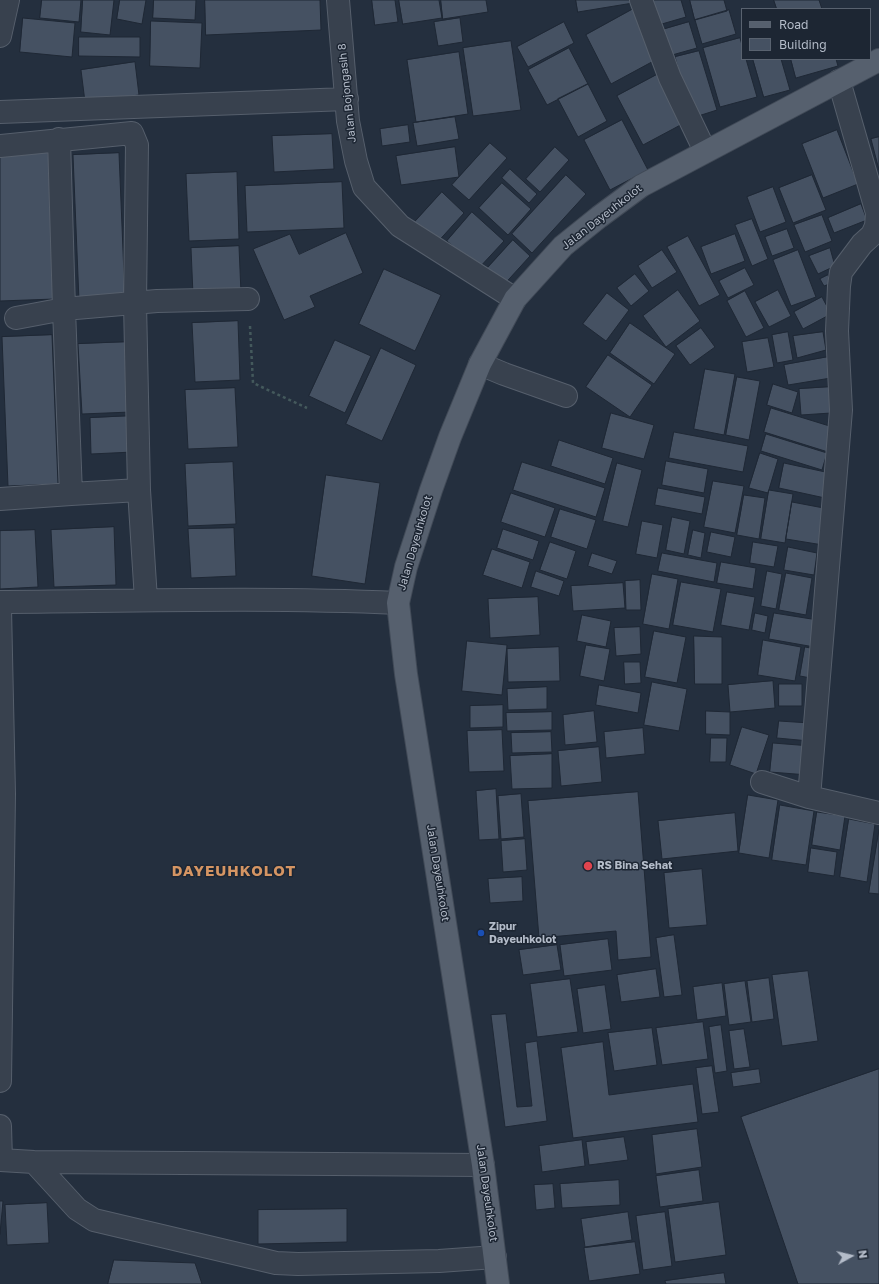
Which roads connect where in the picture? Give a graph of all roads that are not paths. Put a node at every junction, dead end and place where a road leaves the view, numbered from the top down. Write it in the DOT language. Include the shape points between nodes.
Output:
graph roads {
  1 [pos="8,0"];
  2 [pos="338,0"];
  3 [pos="641,0"];
  4 [pos="0,36"];
  5 [pos="879,60"];
  6 [pos="839,81"];
  7 [pos="347,99"];
  8 [pos="0,112"];
  9 [pos="59,140"];
  10 [pos="0,146"];
  11 [pos="705,152"];
  12 [pos="515,299"];
  13 [pos="248,300"];
  14 [pos="135,303"];
  15 [pos="64,309"];
  16 [pos="16,318"];
  17 [pos="480,364"];
  18 [pos="566,396"];
  19 [pos="139,490"];
  20 [pos="71,494"];
  21 [pos="0,499"];
  22 [pos="146,600"];
  23 [pos="0,602"];
  24 [pos="398,603"];
  25 [pos="0,608"];
  26 [pos="762,782"];
  27 [pos="2,794"];
  28 [pos="809,797"];
  29 [pos="879,813"];
  30 [pos="0,1081"];
  31 [pos="0,1126"];
  32 [pos="0,1160"];
  33 [pos="34,1162"];
  34 [pos="484,1165"];
  35 [pos="495,1257"];
  36 [pos="498,1284"];
  1 -- 4 [label="street"];
  2 -- 7 [label="street, Jalan Bojongasih 8"];
  3 -- 11 [label="street" via="670,78"];
  5 -- 6 [label="main road, Jalan Dayeuhkolot"];
  6 -- 11 [label="main road, Jalan Dayeuhkolot"];
  6 -- 28 [label="street" via="878,213 872,235 841,272 839,286 837,331 841,410"];
  7 -- 8 [label="street"];
  7 -- 12 [label="street, Jalan Bojongasih 8" via="348,121 364,187 400,226"];
  9 -- 10 [label="street"];
  9 -- 14 [label="street" via="132,133 137,145"];
  9 -- 15 [label="street"];
  11 -- 12 [label="main road, Jalan Dayeuhkolot" via="642,186 599,217 563,246"];
  12 -- 17 [label="main road, Jalan Dayeuhkolot"];
  13 -- 14 [label="street"];
  14 -- 15 [label="street"];
  14 -- 19 [label="street"];
  15 -- 16 [label="street"];
  15 -- 20 [label="street"];
  17 -- 18 [label="street"];
  17 -- 24 [label="main road, Jalan Dayeuhkolot" via="431,490 406,567"];
  19 -- 20 [label="street"];
  19 -- 22 [label="street"];
  20 -- 21 [label="street"];
  22 -- 23 [label="street"];
  22 -- 24 [label="street"];
  24 -- 34 [label="main road, Jalan Dayeuhkolot" via="406,674"];
  25 -- 27 [label="street"];
  26 -- 28 [label="street"];
  27 -- 30 [label="street"];
  28 -- 29 [label="street"];
  31 -- 32 [label="street"];
  32 -- 33 [label="street"];
  33 -- 34 [label="street"];
  33 -- 35 [label="street" via="77,1209 94,1220 276,1263 439,1261"];
  34 -- 35 [label="main road, Jalan Dayeuhkolot"];
  35 -- 36 [label="main road, Jalan Dayeuhkolot"];
}
